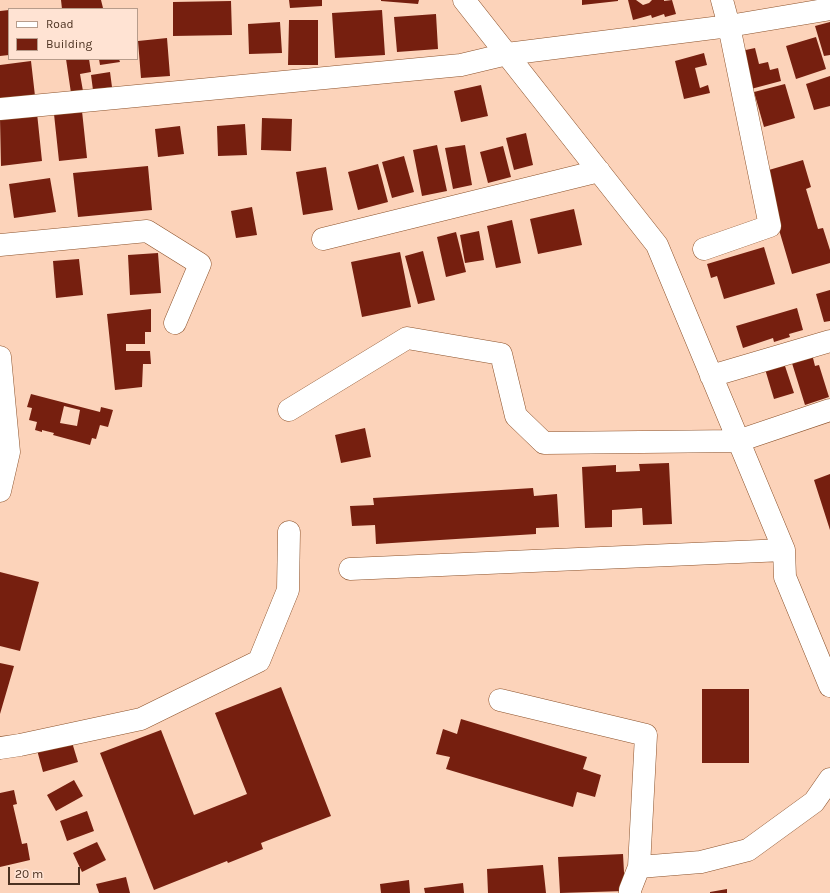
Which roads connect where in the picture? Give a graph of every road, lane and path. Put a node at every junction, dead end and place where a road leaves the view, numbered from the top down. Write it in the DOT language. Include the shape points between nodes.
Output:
graph roads {
  1 [pos="464,0"];
  2 [pos="722,0"];
  3 [pos="830,9"];
  4 [pos="729,26"];
  5 [pos="507,54"];
  6 [pos="0,108"];
  7 [pos="599,171"];
  8 [pos="323,240"];
  9 [pos="0,245"];
  10 [pos="704,249"];
  11 [pos="175,323"];
  12 [pos="830,341"];
  13 [pos="0,366"];
  14 [pos="711,376"];
  15 [pos="289,410"];
  16 [pos="830,410"];
  17 [pos="738,441"];
  18 [pos="0,491"];
  19 [pos="289,532"];
  20 [pos="784,550"];
  21 [pos="350,569"];
  22 [pos="830,686"];
  23 [pos="500,700"];
  24 [pos="0,748"];
  25 [pos="830,779"];
  26 [pos="639,867"];
  27 [pos="630,893"];
  1 -- 5 [label="street"];
  2 -- 4 [label="street"];
  3 -- 4 [label="street"];
  4 -- 5 [label="street"];
  4 -- 10 [label="street" via="770,226"];
  5 -- 6 [label="street" via="460,65"];
  5 -- 7 [label="street"];
  7 -- 8 [label="street"];
  7 -- 14 [label="street" via="656,245"];
  9 -- 11 [label="street" via="147,231 200,264"];
  12 -- 14 [label="street"];
  13 -- 18 [label="street" via="9,452"];
  14 -- 17 [label="street"];
  15 -- 17 [label="street" via="407,338 501,354 516,416 544,443"];
  16 -- 17 [label="street"];
  17 -- 20 [label="street"];
  19 -- 24 [label="street" via="288,590 259,661 141,719"];
  20 -- 21 [label="street"];
  20 -- 22 [label="street" via="785,577"];
  23 -- 26 [label="street" via="646,735"];
  25 -- 26 [label="street" via="814,802 748,850 701,862"];
  26 -- 27 [label="street"];
}
